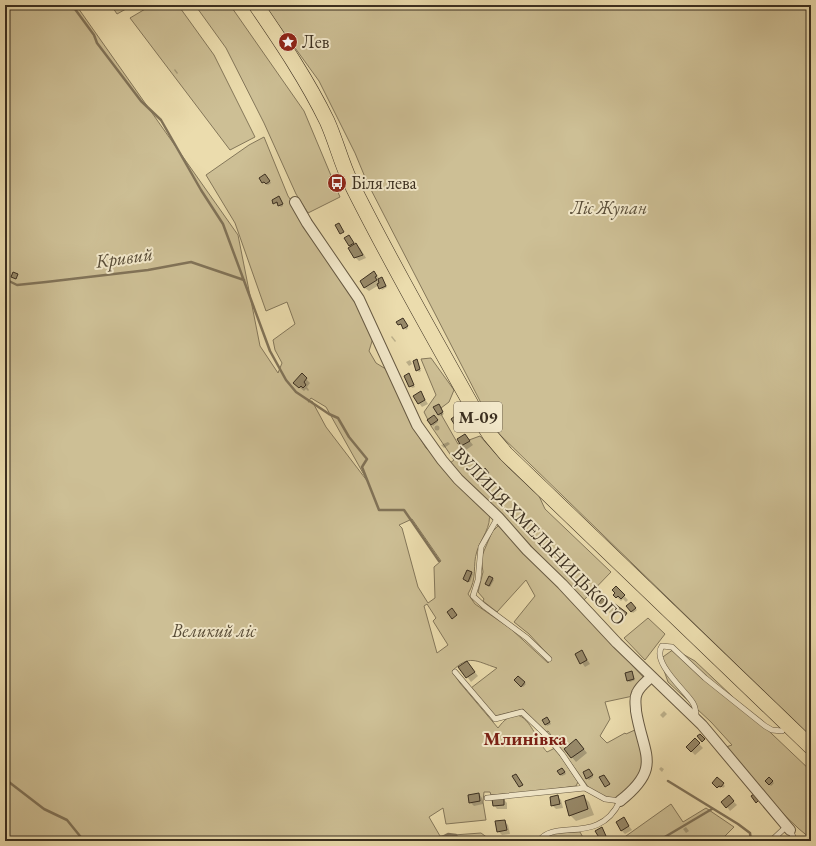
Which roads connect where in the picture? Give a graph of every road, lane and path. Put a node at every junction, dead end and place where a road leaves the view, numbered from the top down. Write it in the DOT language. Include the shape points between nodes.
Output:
graph roads {
  1 [pos="256,5"];
  2 [pos="296,202"];
  3 [pos="498,517"];
  4 [pos="549,659"];
  5 [pos="455,672"];
  6 [pos="651,677"];
  7 [pos="696,719"];
  8 [pos="782,731"];
  9 [pos="811,747"];
  10 [pos="585,788"];
  11 [pos="487,798"];
  12 [pos="620,801"];
  13 [pos="789,828"];
  14 [pos="539,841"];
  15 [pos="771,841"];
  16 [pos="795,841"];
  1 -- 9 [label="main road, М-09" via="287,49 314,95 328,123 349,179 380,240 490,435 506,454"];
  2 -- 3 [label="street, ВУЛИЦЯ ХМЕЛЬНИЦЬКОГО" via="307,223 359,298 425,438 458,479"];
  3 -- 4 [label="lane" via="481,547 478,580 473,596 522,634"];
  3 -- 6 [label="street, ВУЛИЦЯ ХМЕЛЬНИЦЬКОГО"];
  5 -- 10 [label="lane" via="495,719 522,712 546,734"];
  6 -- 7 [label="street, ВУЛИЦЯ ХМЕЛЬНИЦЬКОГО"];
  6 -- 12 [label="street" via="641,686 635,701 648,765 636,789"];
  7 -- 8 [label="lane" via="693,704 664,666 659,653 662,646 672,647 705,678 765,726"];
  7 -- 13 [label="street, ВУЛИЦЯ ХМЕЛЬНИЦЬКОГО"];
  10 -- 11 [label="lane"];
  10 -- 12 [label="lane" via="605,799"];
  12 -- 14 [label="lane" via="616,811 604,822 583,830 550,833"];
  13 -- 15 [label="lane"];
  13 -- 16 [label="lane"];
}
